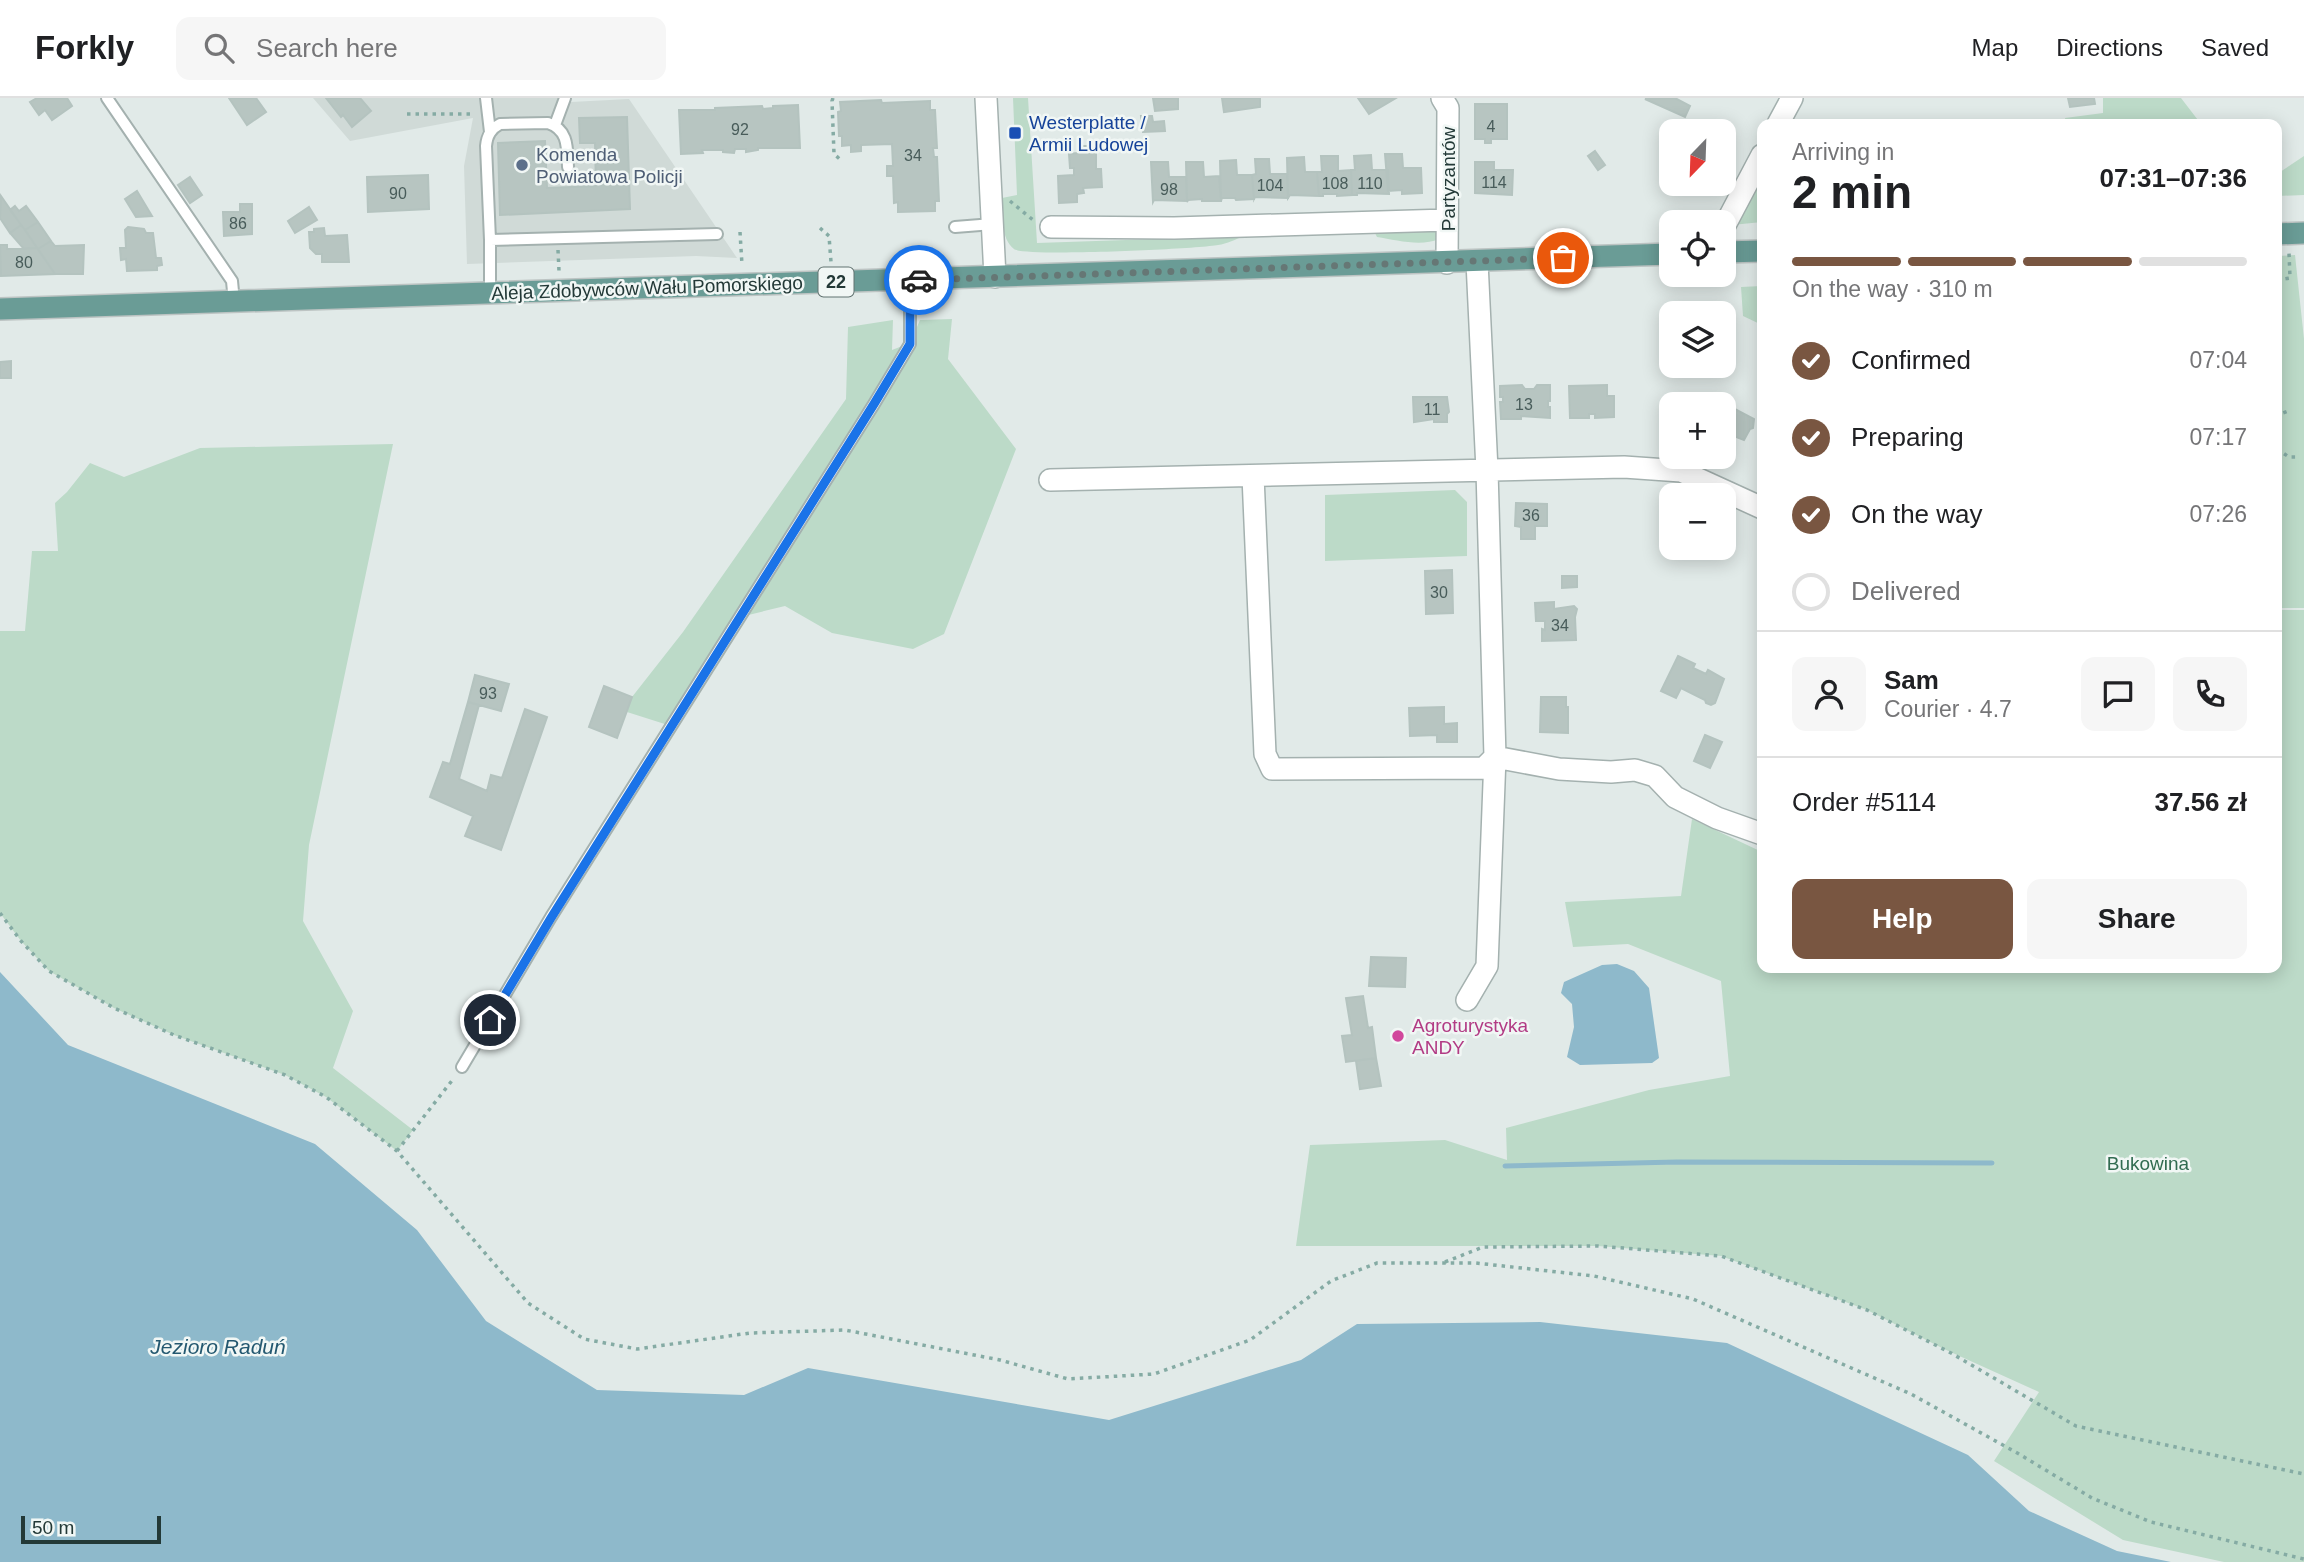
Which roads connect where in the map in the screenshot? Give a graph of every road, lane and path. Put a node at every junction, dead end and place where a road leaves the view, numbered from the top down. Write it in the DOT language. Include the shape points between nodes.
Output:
graph roads {
  1 [pos="107,98"];
  2 [pos="486,98"];
  3 [pos="565,98"];
  4 [pos="833,98"];
  5 [pos="986,98"];
  6 [pos="1442,98"];
  7 [pos="1792,98"];
  8 [pos="407,114"];
  9 [pos="488,114"];
  10 [pos="1781,119"];
  11 [pos="555,125"];
  12 [pos="490,132"];
  13 [pos="842,161"];
  14 [pos="1757,164"];
  15 [pos="568,167"];
  16 [pos="1005,197"];
  17 [pos="1733,210"];
  18 [pos="1447,220"];
  19 [pos="993,224"];
  20 [pos="955,227"];
  21 [pos="1051,227"];
  22 [pos="820,228"];
  23 [pos="740,232"];
  24 [pos="2304,233"];
  25 [pos="717,234"];
  26 [pos="2282,234"];
  27 [pos="490,240"];
  28 [pos="1757,251"];
  29 [pos="1736,252"];
  30 [pos="2289,253"];
  31 [pos="1659,254"];
  32 [pos="1447,262"];
  33 [pos="1477,262"];
  34 [pos="831,267"];
  35 [pos="742,270"];
  36 [pos="995,277"];
  37 [pos="2282,279"];
  38 [pos="910,280"];
  39 [pos="490,293"];
  40 [pos="234,302"];
  41 [pos="0,309"];
  42 [pos="2291,410"];
  43 [pos="2282,413"];
  44 [pos="2282,452"];
  45 [pos="2300,457"];
  46 [pos="1487,470"];
  47 [pos="1253,476"];
  48 [pos="1050,480"];
  49 [pos="1757,506"];
  50 [pos="1495,757"];
  51 [pos="1757,832"];
  52 [pos="0,913"];
  53 [pos="1467,1000"];
  54 [pos="462,1068"];
  55 [pos="397,1151"];
  56 [pos="1443,1263"];
  57 [pos="2304,1474"];
  58 [pos="2304,1559"];
  1 -- 40 [label="lane" via="232,281"];
  2 -- 9 [label="lane"];
  3 -- 11 [label="lane"];
  4 -- 13 [label="path" via="834,153"];
  5 -- 19 [label="street"];
  6 -- 18 [label="street, Partyzantów" via="1448,108"];
  7 -- 10 [label="street"];
  8 -- 9 [label="path"];
  9 -- 12 [label="lane"];
  11 -- 12 [label="lane" via="500,124"];
  11 -- 15 [label="lane" via="565,136"];
  12 -- 27 [label="lane" via="486,146"];
  14 -- 17 [label="street"];
  16 -- 21 [label="path" via="1033,220"];
  18 -- 21 [label="street"];
  18 -- 32 [label="street, Partyzantów"];
  19 -- 20 [label="lane"];
  19 -- 36 [label="street"];
  22 -- 34 [label="path" via="829,236"];
  23 -- 35 [label="path"];
  24 -- 26 [label="main road"];
  25 -- 27 [label="lane"];
  27 -- 39 [label="lane"];
  28 -- 29 [label="main road"];
  30 -- 37 [label="path" via="2290,278"];
  31 -- 33 [label="main road, Aleja Zdobywców Wału Pomorskiego / 22"];
  32 -- 33 [label="main road, Aleja Zdobywców Wału Pomorskiego / 22"];
  32 -- 36 [label="main road, Aleja Zdobywców Wału Pomorskiego / 22"];
  33 -- 46 [label="street"];
  36 -- 38 [label="main road, Aleja Zdobywców Wału Pomorskiego / 22"];
  38 -- 39 [label="main road, Aleja Zdobywców Wału Pomorskiego / 22"];
  38 -- 54 [label="lane" via="910,344 558,906"];
  39 -- 40 [label="main road, Aleja Zdobywców Wału Pomorskiego / 22"];
  40 -- 41 [label="main road, Aleja Zdobywców Wału Pomorskiego / 22"];
  42 -- 43 [label="path"];
  44 -- 45 [label="path"];
  46 -- 47 [label="street"];
  46 -- 49 [label="street" via="1624,467 1681,471"];
  46 -- 50 [label="street"];
  47 -- 48 [label="street"];
  47 -- 50 [label="street" via="1265,754 1272,769 1484,768"];
  50 -- 51 [label="street" via="1559,769 1635,770 1655,776 1675,797"];
  50 -- 53 [label="street" via="1487,966"];
  52 -- 55 [label="path" via="49,971 174,1035 285,1075 326,1097"];
  54 -- 55 [label="path"];
  55 -- 56 [label="path" via="528,1303 584,1339 637,1349 750,1333 845,1330 1000,1360 1068,1379 1154,1374 1250,1340 1331,1281 1377,1263"];
  56 -- 57 [label="path" via="1483,1247 1598,1246 1721,1256 1867,1310 2076,1426"];
  56 -- 58 [label="path" via="1476,1262 1594,1276 1693,1299 1911,1394 2092,1498 2151,1522"];
}
